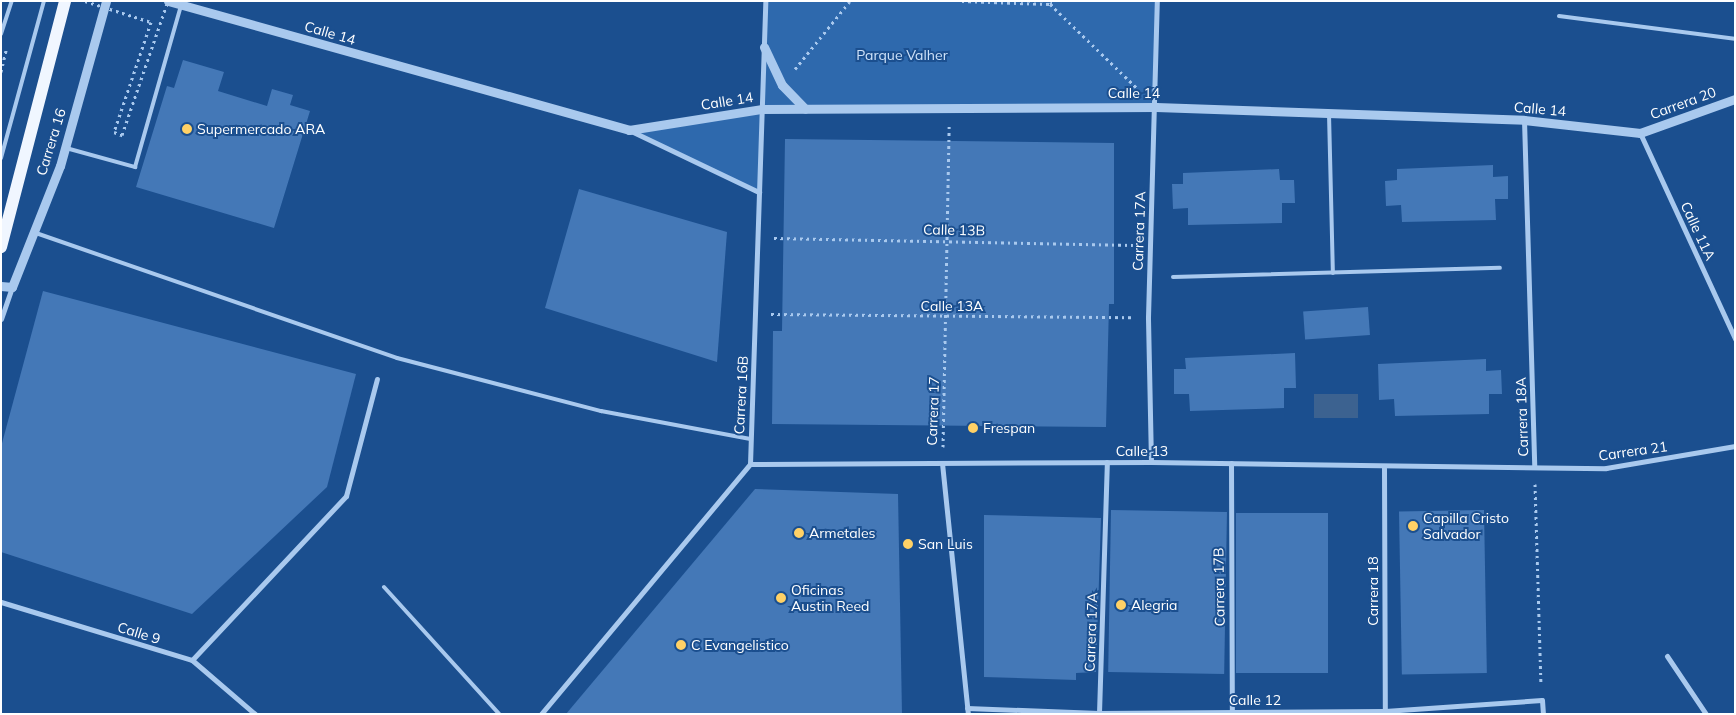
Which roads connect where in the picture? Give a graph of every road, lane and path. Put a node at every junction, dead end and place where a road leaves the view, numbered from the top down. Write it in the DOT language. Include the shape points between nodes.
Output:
graph roads {
  1 [pos="12,1"];
  2 [pos="44,1"];
  3 [pos="65,1"];
  4 [pos="85,1"];
  5 [pos="106,1"];
  6 [pos="168,1"];
  7 [pos="766,1"];
  8 [pos="850,1"];
  9 [pos="962,1"];
  10 [pos="1055,1"];
  11 [pos="1156,1"];
  12 [pos="1050,4"];
  13 [pos="181,5"];
  14 [pos="1558,16"];
  15 [pos="1,34"];
  16 [pos="1735,39"];
  17 [pos="764,47"];
  18 [pos="782,85"];
  19 [pos="1735,99"];
  20 [pos="1156,107"];
  21 [pos="949,108"];
  22 [pos="762,109"];
  23 [pos="805,109"];
  24 [pos="1329,114"];
  25 [pos="1524,120"];
  26 [pos="629,130"];
  27 [pos="1640,133"];
  28 [pos="66,148"];
  29 [pos="1,158"];
  30 [pos="759,192"];
  31 [pos="34,232"];
  32 [pos="759,238"];
  33 [pos="949,241"];
  34 [pos="1149,245"];
  35 [pos="1,247"];
  36 [pos="1500,268"];
  37 [pos="1333,273"];
  38 [pos="1173,277"];
  39 [pos="1,286"];
  40 [pos="12,287"];
  41 [pos="757,314"];
  42 [pos="1148,317"];
  43 [pos="947,318"];
  44 [pos="1,319"];
  45 [pos="1735,339"];
  46 [pos="377,379"];
  47 [pos="750,439"];
  48 [pos="1735,446"];
  49 [pos="1107,462"];
  50 [pos="1151,462"];
  51 [pos="942,463"];
  52 [pos="1231,463"];
  53 [pos="750,464"];
  54 [pos="1534,466"];
  55 [pos="1384,468"];
  56 [pos="384,587"];
  57 [pos="1,602"];
  58 [pos="1667,656"];
  59 [pos="192,660"];
  60 [pos="1542,700"];
  61 [pos="968,711"];
  62 [pos="1232,711"];
  63 [pos="1385,712"];
  64 [pos="1099,713"];
  65 [pos="255,714"];
  66 [pos="499,714"];
  67 [pos="541,714"];
  68 [pos="1543,714"];
  69 [pos="1706,714"];
  1 -- 15 [label="lane"];
  2 -- 29 [label="lane"];
  3 -- 35 [label="main road"];
  4 -- 6 [label="path, bridge" via="151,22 114,132 122,135"];
  5 -- 28 [label="street, Carrera 16"];
  6 -- 13 [label="street, Calle 14"];
  7 -- 17 [label="street, Carrera 16B"];
  8 -- 18 [label="path"];
  9 -- 12 [label="path"];
  10 -- 12 [label="path"];
  11 -- 20 [label="street, Carrera 17A"];
  12 -- 20 [label="path"];
  13 -- 26 [label="street, Calle 14"];
  13 -- 28 [label="lane" via="135,167"];
  14 -- 16 [label="lane"];
  17 -- 18 [label="street"];
  17 -- 22 [label="street, Carrera 16B"];
  18 -- 23 [label="street"];
  19 -- 27 [label="street, Carrera 20"];
  20 -- 21 [label="street, Calle 14"];
  20 -- 24 [label="street, Calle 14"];
  20 -- 34 [label="street, Carrera 17A"];
  21 -- 23 [label="street, Calle 14"];
  21 -- 33 [label="path, Carrera 17"];
  22 -- 23 [label="street, Calle 14"];
  22 -- 26 [label="street, Calle 14"];
  22 -- 30 [label="street, Carrera 16B"];
  24 -- 25 [label="street, Calle 14"];
  24 -- 37 [label="lane"];
  25 -- 27 [label="street, Calle 14"];
  25 -- 54 [label="street, Carrera 18A"];
  26 -- 30 [label="street, Calle 14"];
  27 -- 45 [label="street, Calle 11A"];
  28 -- 31 [label="street, Carrera 16"];
  30 -- 32 [label="street, Carrera 16B"];
  31 -- 40 [label="street, Carrera 16"];
  31 -- 47 [label="lane" via="397,358 601,411"];
  32 -- 33 [label="path, Calle 13B"];
  32 -- 41 [label="street, Carrera 16B"];
  33 -- 34 [label="path, Calle 13B"];
  33 -- 43 [label="path, Carrera 17"];
  34 -- 42 [label="street, Carrera 17A"];
  36 -- 37 [label="lane"];
  37 -- 38 [label="lane"];
  39 -- 40 [label="street"];
  40 -- 44 [label="street, Carrera 16"];
  41 -- 43 [label="path, Calle 13A"];
  41 -- 47 [label="street, Carrera 16B"];
  42 -- 43 [label="path, Calle 13A"];
  42 -- 50 [label="street, Carrera 17A"];
  43 -- 51 [label="path, Carrera 17"];
  46 -- 59 [label="street" via="346,496"];
  47 -- 53 [label="street, Carrera 16B"];
  48 -- 54 [label="street, Carrera 21" via="1606,468"];
  49 -- 50 [label="street, Calle 13"];
  49 -- 51 [label="street, Calle 13"];
  49 -- 64 [label="street, Carrera 17A"];
  50 -- 52 [label="street, Calle 13"];
  51 -- 53 [label="street, Calle 13"];
  51 -- 61 [label="street, Carrera 17"];
  52 -- 55 [label="street, Calle 13"];
  52 -- 62 [label="street, Carrera 17B"];
  53 -- 67 [label="street"];
  54 -- 55 [label="street, Calle 13"];
  54 -- 60 [label="path, Carrera 18A"];
  55 -- 63 [label="street, Carrera 18"];
  56 -- 66 [label="lane"];
  57 -- 59 [label="street, Calle 9"];
  58 -- 69 [label="street"];
  59 -- 65 [label="street, Calle 9"];
  60 -- 63 [label="street, Calle 12"];
  60 -- 68 [label="street"];
  61 -- 64 [label="street, Calle 12"];
  62 -- 63 [label="street, Calle 12"];
  62 -- 64 [label="street, Calle 12"];
}
